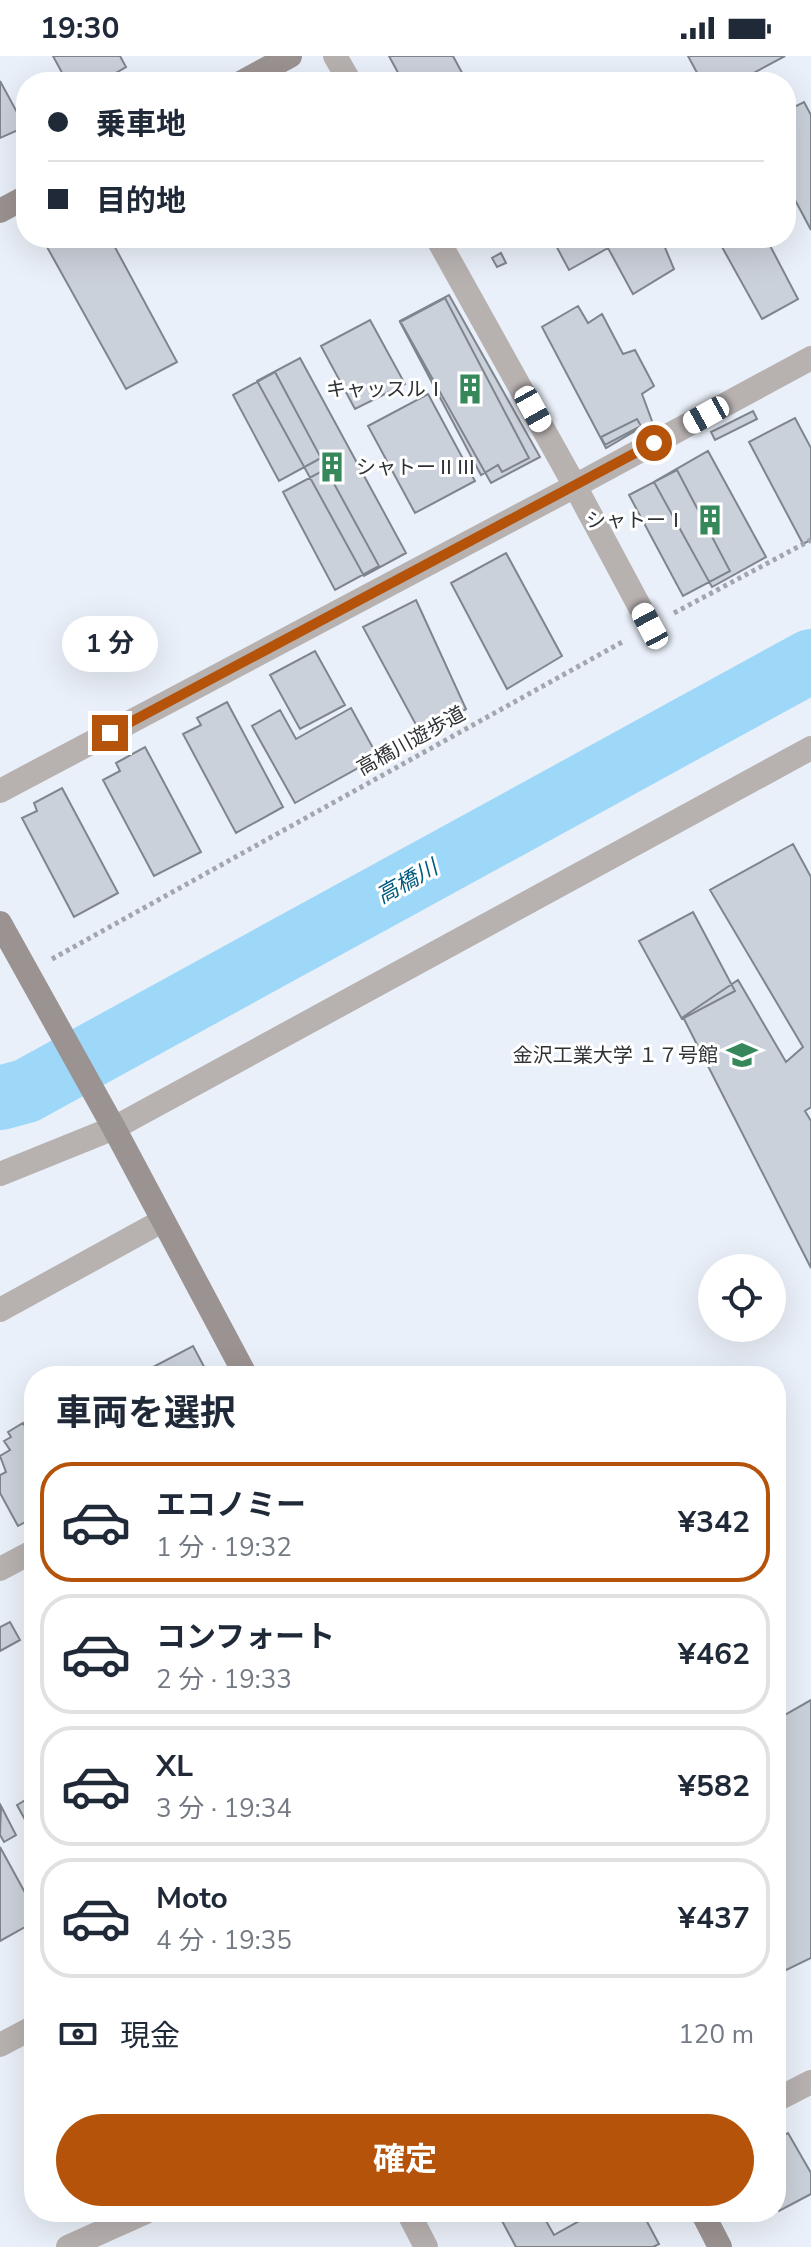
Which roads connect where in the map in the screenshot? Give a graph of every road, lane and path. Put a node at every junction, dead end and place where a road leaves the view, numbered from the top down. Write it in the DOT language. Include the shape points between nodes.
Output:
graph roads {
  1 [pos="290,56"];
  2 [pos="260,72"];
  3 [pos="443,248"];
  4 [pos="811,358"];
  5 [pos="575,486"];
  6 [pos="811,540"];
  7 [pos="650,626"];
  8 [pos="811,748"];
  9 [pos="0,791"];
  10 [pos="0,923"];
  11 [pos="32,980"];
  12 [pos="109,1121"];
  13 [pos="0,1174"];
  14 [pos="162,1221"];
  15 [pos="0,1310"];
  16 [pos="241,1366"];
  17 [pos="24,1556"];
  18 [pos="0,1569"];
  19 [pos="24,2032"];
  20 [pos="0,2045"];
  21 [pos="811,2082"];
  22 [pos="786,2095"];
  23 [pos="124,2222"];
  24 [pos="413,2222"];
  25 [pos="707,2222"];
  26 [pos="68,2247"];
  27 [pos="426,2247"];
  28 [pos="720,2247"];
  1 -- 2 [label="street"];
  3 -- 5 [label="street"];
  4 -- 5 [label="street"];
  5 -- 7 [label="street"];
  5 -- 9 [label="street"];
  6 -- 7 [label="path, 高橋川遊歩道"];
  7 -- 11 [label="path, 高橋川遊歩道"];
  8 -- 12 [label="street"];
  10 -- 11 [label="street"];
  11 -- 12 [label="street"];
  12 -- 13 [label="street"];
  12 -- 14 [label="street"];
  14 -- 15 [label="street"];
  14 -- 16 [label="street"];
  17 -- 18 [label="street"];
  19 -- 20 [label="street"];
  21 -- 22 [label="street"];
  23 -- 26 [label="street"];
  24 -- 27 [label="street"];
  25 -- 28 [label="street"];
}
